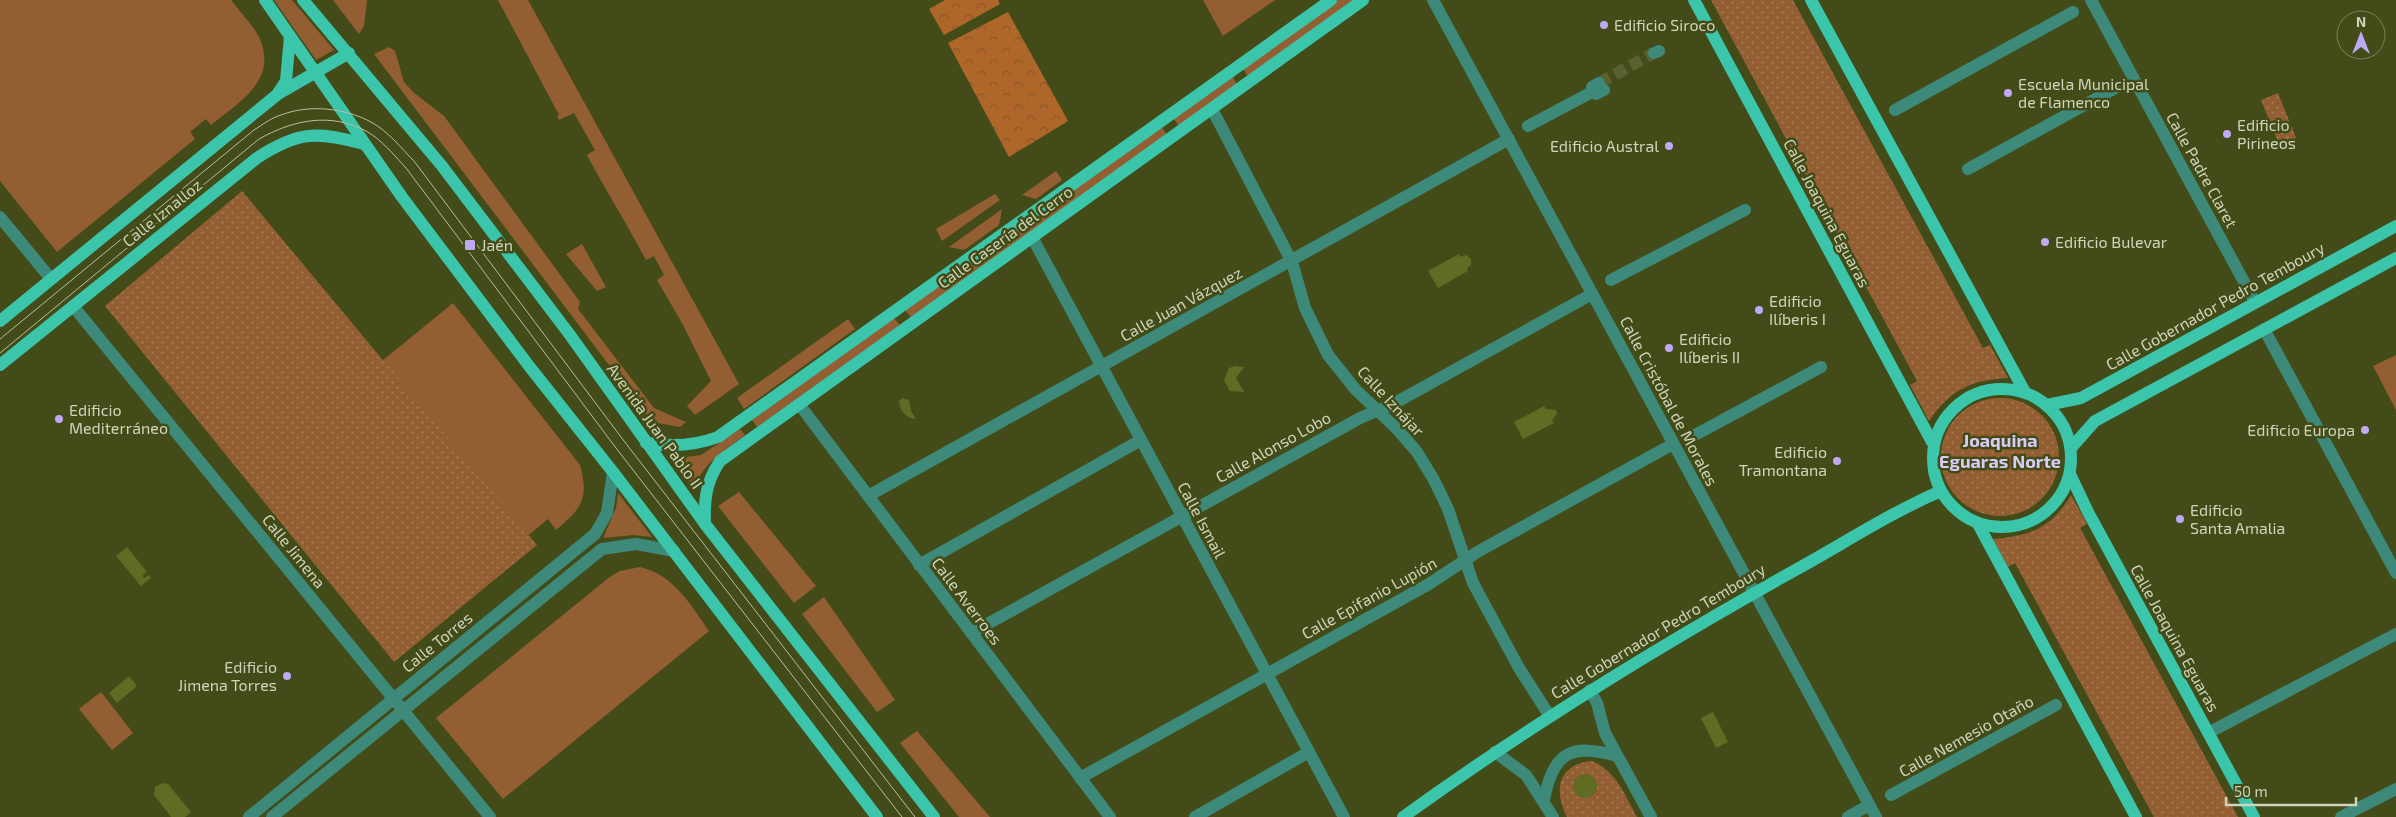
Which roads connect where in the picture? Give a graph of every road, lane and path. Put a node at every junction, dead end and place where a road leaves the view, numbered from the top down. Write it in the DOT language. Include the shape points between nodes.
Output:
graph roads {
  1 [pos="264,0"];
  2 [pos="303,0"];
  3 [pos="1331,0"];
  4 [pos="1364,0"];
  5 [pos="1433,0"];
  6 [pos="1694,0"];
  7 [pos="1811,0"];
  8 [pos="2090,0"];
  9 [pos="2073,12"];
  10 [pos="290,36"];
  11 [pos="350,54"];
  12 [pos="316,73"];
  13 [pos="2118,87"];
  14 [pos="1599,88"];
  15 [pos="278,94"];
  16 [pos="1212,109"];
  17 [pos="1895,110"];
  18 [pos="1528,126"];
  19 [pos="1509,140"];
  20 [pos="364,144"];
  21 [pos="1968,169"];
  22 [pos="1745,210"];
  23 [pos="0,217"];
  24 [pos="2396,226"];
  25 [pos="1032,237"];
  26 [pos="2396,258"];
  27 [pos="1292,262"];
  28 [pos="51,279"];
  29 [pos="1611,280"];
  30 [pos="1592,294"];
  31 [pos="2255,302"];
  32 [pos="73,306"];
  33 [pos="0,321"];
  34 [pos="2264,329"];
  35 [pos="0,365"];
  36 [pos="1101,367"];
  37 [pos="1821,367"];
  38 [pos="2025,392"];
  39 [pos="799,404"];
  40 [pos="2047,405"];
  41 [pos="1378,410"];
  42 [pos="1695,435"];
  43 [pos="1140,440"];
  44 [pos="1932,442"];
  45 [pos="646,443"];
  46 [pos="1673,444"];
  47 [pos="2071,448"];
  48 [pos="614,472"];
  49 [pos="2070,474"];
  50 [pos="1941,491"];
  51 [pos="868,496"];
  52 [pos="1182,517"];
  53 [pos="705,524"];
  54 [pos="1978,524"];
  55 [pos="674,551"];
  56 [pos="1464,562"];
  57 [pos="920,564"];
  58 [pos="2396,573"];
  59 [pos="1754,593"];
  60 [pos="971,633"];
  61 [pos="2396,634"];
  62 [pos="1267,674"];
  63 [pos="1590,690"];
  64 [pos="394,698"];
  65 [pos="2056,705"];
  66 [pos="404,711"];
  67 [pos="1549,715"];
  68 [pos="2208,733"];
  69 [pos="1309,752"];
  70 [pos="1495,752"];
  71 [pos="1618,756"];
  72 [pos="1080,778"];
  73 [pos="2396,789"];
  74 [pos="1891,796"];
  75 [pos="1544,800"];
  76 [pos="1869,805"];
  77 [pos="249,817"];
  78 [pos="272,817"];
  79 [pos="490,817"];
  80 [pos="878,817"];
  81 [pos="934,817"];
  82 [pos="1110,817"];
  83 [pos="1194,817"];
  84 [pos="1344,817"];
  85 [pos="1403,817"];
  86 [pos="1553,817"];
  87 [pos="1651,817"];
  88 [pos="1848,817"];
  89 [pos="1876,817"];
  90 [pos="2136,817"];
  91 [pos="2254,817"];
  92 [pos="2341,817"];
  1 -- 10 [label="main road"];
  2 -- 11 [label="main road, Avenida Juan Pablo II"];
  3 -- 45 [label="main road, Calle Casería del Cerro" via="718,437 691,445"];
  4 -- 16 [label="main road, Calle Casería del Cerro"];
  5 -- 19 [label="street, Calle Cristóbal de Morales"];
  6 -- 44 [label="main road, Calle Joaquina Eguaras"];
  7 -- 38 [label="main road"];
  8 -- 31 [label="street, Calle Padre Claret"];
  9 -- 17 [label="street"];
  10 -- 12 [label="main road"];
  10 -- 15 [label="main road, Calle Iznalloz" via="286,81"];
  11 -- 12 [label="main road"];
  11 -- 45 [label="main road, Avenida Juan Pablo II" via="442,166 570,335"];
  12 -- 15 [label="main road, Calle Iznalloz"];
  12 -- 20 [label="main road"];
  13 -- 21 [label="street"];
  14 -- 18 [label="street"];
  15 -- 28 [label="main road, Calle Iznalloz"];
  16 -- 25 [label="main road, Calle Casería del Cerro"];
  16 -- 27 [label="street, Calle Iznájar"];
  19 -- 27 [label="street, Calle Juan Vázquez"];
  19 -- 30 [label="street, Calle Cristóbal de Morales"];
  20 -- 32 [label="main road, Calle Iznalloz" via="315,135 275,146"];
  20 -- 48 [label="main road" via="529,366"];
  22 -- 29 [label="street"];
  23 -- 28 [label="street"];
  24 -- 31 [label="main road, Calle Gobernador Pedro Temboury"];
  25 -- 36 [label="street, Calle Ismail"];
  25 -- 39 [label="main road, Calle Casería del Cerro"];
  26 -- 34 [label="main road"];
  27 -- 36 [label="street, Calle Juan Vázquez"];
  27 -- 41 [label="street, Calle Iznájar" via="1305,308 1328,355 1356,390"];
  28 -- 33 [label="main road, Calle Iznalloz"];
  30 -- 41 [label="street, Calle Alonso Lobo"];
  30 -- 46 [label="street, Calle Cristóbal de Morales"];
  31 -- 40 [label="main road, Calle Gobernador Pedro Temboury" via="2081,398"];
  32 -- 35 [label="main road, Calle Iznalloz"];
  32 -- 64 [label="street, Calle Jimena"];
  34 -- 47 [label="main road" via="2095,421"];
  34 -- 58 [label="street"];
  36 -- 43 [label="street, Calle Ismail"];
  36 -- 51 [label="street, Calle Juan Vázquez"];
  37 -- 42 [label="street"];
  38 -- 40 [label="main road"];
  38 -- 44 [label="main road" via="2006,389 1967,397 1951,410"];
  39 -- 51 [label="street, Calle Averroes"];
  39 -- 53 [label="main road, Calle Casería del Cerro" via="720,461 711,474 704,496"];
  40 -- 47 [label="main road" via="2062,426"];
  41 -- 52 [label="street, Calle Alonso Lobo"];
  41 -- 56 [label="street, Calle Iznájar" via="1416,452 1434,480 1448,509"];
  43 -- 52 [label="street, Calle Ismail"];
  43 -- 57 [label="street"];
  44 -- 50 [label="main road" via="1934,468"];
  45 -- 53 [label="main road, Avenida Juan Pablo II"];
  46 -- 56 [label="street, Calle Epifanio Lupión"];
  46 -- 59 [label="street, Calle Cristóbal de Morales"];
  47 -- 49 [label="main road"];
  48 -- 55 [label="main road"];
  48 -- 64 [label="street, Calle Torres" via="606,512 595,534"];
  49 -- 54 [label="main road" via="2063,495 2035,521 2017,527 1997,528"];
  49 -- 68 [label="main road, Calle Joaquina Eguaras"];
  50 -- 54 [label="main road" via="1958,510"];
  50 -- 59 [label="main road, Calle Gobernador Pedro Temboury"];
  51 -- 57 [label="street, Calle Averroes"];
  52 -- 60 [label="street, Calle Alonso Lobo"];
  52 -- 62 [label="street, Calle Ismail"];
  53 -- 81 [label="main road, Avenida Juan Pablo II"];
  54 -- 90 [label="main road"];
  55 -- 66 [label="street, Calle Torres" via="636,544 602,550"];
  55 -- 80 [label="main road"];
  56 -- 62 [label="street, Calle Epifanio Lupión"];
  56 -- 67 [label="street, Calle Iznájar" via="1514,660"];
  57 -- 60 [label="street, Calle Averroes"];
  59 -- 63 [label="main road, Calle Gobernador Pedro Temboury"];
  59 -- 76 [label="street, Calle Cristóbal de Morales"];
  60 -- 72 [label="street, Calle Averroes"];
  61 -- 68 [label="street"];
  62 -- 69 [label="street, Calle Ismail"];
  62 -- 72 [label="street, Calle Epifanio Lupión"];
  63 -- 67 [label="main road, Calle Gobernador Pedro Temboury"];
  63 -- 71 [label="street" via="1605,732"];
  64 -- 66 [label="street, Calle Jimena"];
  64 -- 77 [label="street, Calle Torres"];
  65 -- 74 [label="street, Calle Nemesio Otaño"];
  66 -- 78 [label="street, Calle Torres"];
  66 -- 79 [label="street, Calle Jimena"];
  67 -- 70 [label="main road, Calle Gobernador Pedro Temboury"];
  68 -- 91 [label="main road, Calle Joaquina Eguaras"];
  69 -- 83 [label="street"];
  69 -- 84 [label="street, Calle Ismail"];
  70 -- 75 [label="street" via="1526,775"];
  70 -- 85 [label="main road, Calle Gobernador Pedro Temboury"];
  71 -- 75 [label="street" via="1597,750 1579,750 1567,755 1556,763 1548,778"];
  71 -- 87 [label="street"];
  72 -- 82 [label="street, Calle Averroes"];
  73 -- 92 [label="street"];
  75 -- 86 [label="street"];
  76 -- 88 [label="street"];
  76 -- 89 [label="street, Calle Cristóbal de Morales"];
}
